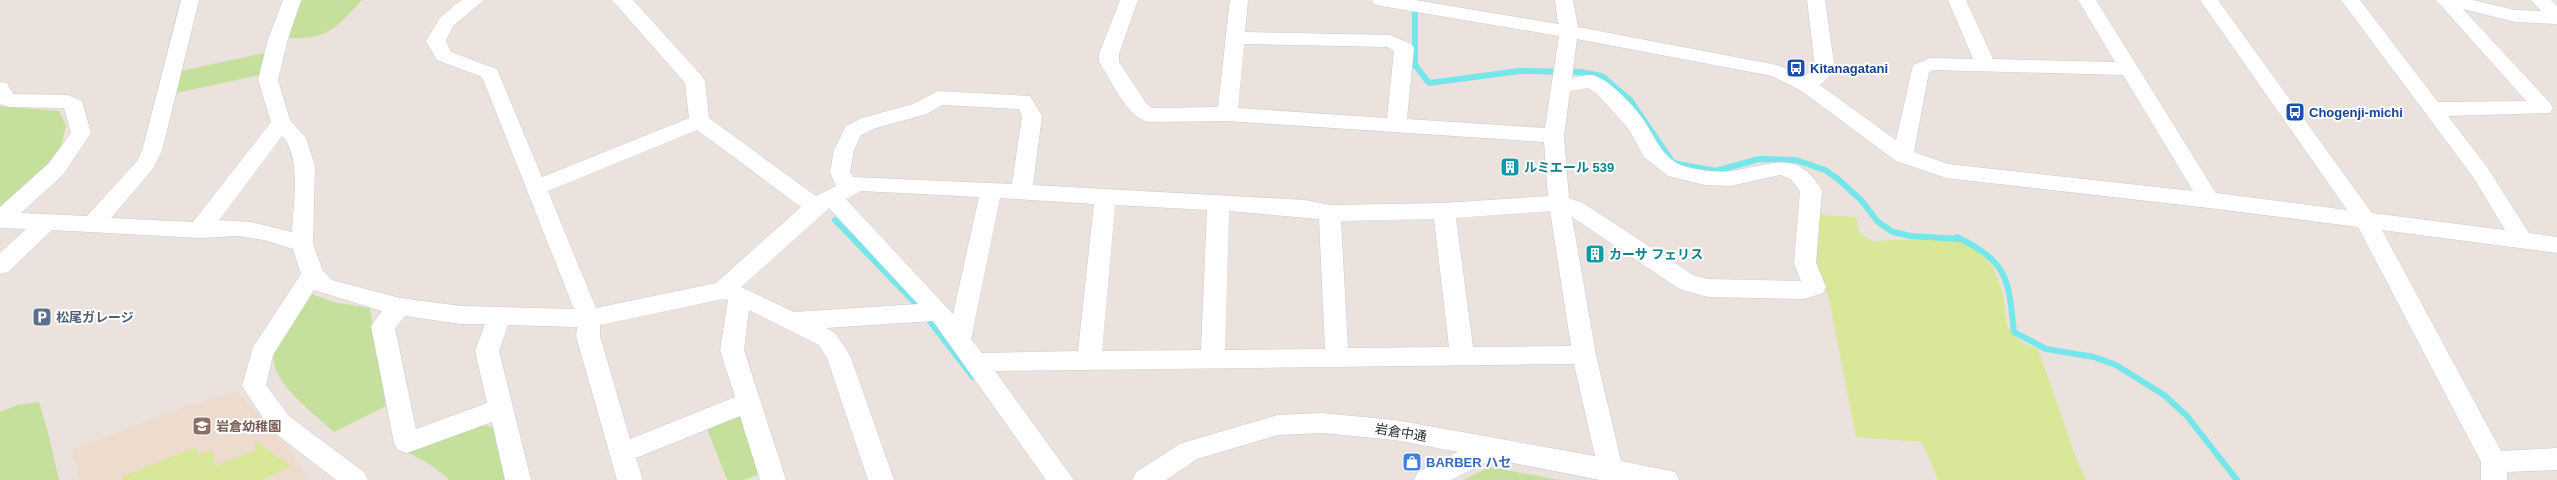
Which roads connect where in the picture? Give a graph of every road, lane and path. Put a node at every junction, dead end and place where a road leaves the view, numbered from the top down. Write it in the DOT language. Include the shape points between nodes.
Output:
graph roads {
  1 [pos="190,0"];
  2 [pos="292,0"];
  3 [pos="475,0"];
  4 [pos="621,0"];
  5 [pos="1129,0"];
  6 [pos="1239,0"];
  7 [pos="1381,0"];
  8 [pos="1564,0"];
  9 [pos="1816,0"];
  10 [pos="1957,0"];
  11 [pos="2087,0"];
  12 [pos="2209,0"];
  13 [pos="2350,0"];
  14 [pos="2445,0"];
  15 [pos="2450,0"];
  16 [pos="2540,0"];
  17 [pos="2557,18"];
  18 [pos="1568,31"];
  19 [pos="1235,38"];
  20 [pos="1986,66"];
  21 [pos="2129,69"];
  22 [pos="1807,85"];
  23 [pos="1560,86"];
  24 [pos="0,88"];
  25 [pos="2432,109"];
  26 [pos="1227,114"];
  27 [pos="699,121"];
  28 [pos="281,123"];
  29 [pos="1396,125"];
  30 [pos="1554,136"];
  31 [pos="1903,156"];
  32 [pos="538,187"];
  33 [pos="991,190"];
  34 [pos="1022,192"];
  35 [pos="831,197"];
  36 [pos="1105,197"];
  37 [pos="2209,200"];
  38 [pos="1218,203"];
  39 [pos="1559,203"];
  40 [pos="1444,211"];
  41 [pos="1330,213"];
  42 [pos="0,219"];
  43 [pos="2366,221"];
  44 [pos="47,222"];
  45 [pos="92,225"];
  46 [pos="199,230"];
  47 [pos="2521,238"];
  48 [pos="302,244"];
  49 [pos="2557,244"];
  50 [pos="0,266"];
  51 [pos="313,275"];
  52 [pos="732,292"];
  53 [pos="400,307"];
  54 [pos="929,313"];
  55 [pos="500,316"];
  56 [pos="589,318"];
  57 [pos="791,321"];
  58 [pos="959,342"];
  59 [pos="1584,355"];
  60 [pos="1462,356"];
  61 [pos="1337,358"];
  62 [pos="1213,359"];
  63 [pos="1089,360"];
  64 [pos="976,362"];
  65 [pos="749,402"];
  66 [pos="500,408"];
  67 [pos="1490,448"];
  68 [pos="622,452"];
  69 [pos="2557,459"];
  70 [pos="2494,471"];
  71 [pos="1613,475"];
  72 [pos="355,480"];
  73 [pos="518,480"];
  74 [pos="630,480"];
  75 [pos="773,480"];
  76 [pos="881,480"];
  77 [pos="1061,480"];
  78 [pos="1145,480"];
  79 [pos="1427,480"];
  80 [pos="1666,480"];
  1 -- 45 [label="street" via="152,151 145,165"];
  2 -- 28 [label="street" via="278,39 268,80"];
  3 -- 32 [label="street" via="456,12 440,28 436,41 444,56 490,73"];
  4 -- 27 [label="street" via="695,81"];
  5 -- 26 [label="street" via="1109,54 1109,62 1139,108 1148,115"];
  6 -- 19 [label="street"];
  7 -- 18 [label="street"];
  8 -- 18 [label="street"];
  9 -- 22 [label="street" via="1825,70"];
  10 -- 20 [label="street"];
  11 -- 21 [label="street"];
  12 -- 43 [label="street"];
  13 -- 25 [label="street"];
  14 -- 25 [label="street" via="2543,108"];
  15 -- 17 [label="street" via="2515,16"];
  16 -- 17 [label="street"];
  18 -- 22 [label="street" via="1777,71"];
  18 -- 23 [label="street"];
  19 -- 26 [label="street"];
  19 -- 29 [label="street" via="1390,41 1404,48"];
  20 -- 21 [label="street"];
  20 -- 31 [label="street" via="1930,64 1920,69"];
  21 -- 37 [label="street"];
  22 -- 31 [label="street"];
  23 -- 30 [label="street"];
  23 -- 39 [label="street" via="1591,80 1604,89 1636,124 1651,152 1675,171 1705,178 1730,179 1781,168 1798,174 1811,190 1805,263 1815,288 1708,288 1686,282 1575,208"];
  24 -- 42 [label="street" via="2,96 9,100 68,102 75,106 81,133 62,163 47,180"];
  25 -- 47 [label="street" via="2480,172"];
  26 -- 29 [label="street"];
  27 -- 32 [label="street"];
  27 -- 35 [label="street"];
  28 -- 46 [label="street"];
  28 -- 48 [label="street" via="296,138 305,166"];
  29 -- 30 [label="street"];
  30 -- 39 [label="street"];
  31 -- 37 [label="street" via="1946,171"];
  32 -- 56 [label="street"];
  33 -- 34 [label="street"];
  33 -- 35 [label="street" via="858,183"];
  33 -- 58 [label="street"];
  34 -- 35 [label="street" via="1032,116 1028,106 1023,101 938,98 920,109 869,123 853,131 844,150 840,172"];
  34 -- 36 [label="street"];
  35 -- 52 [label="street"];
  35 -- 54 [label="street"];
  36 -- 38 [label="street"];
  36 -- 63 [label="street"];
  37 -- 43 [label="street"];
  38 -- 41 [label="street" via="1305,208"];
  38 -- 62 [label="street"];
  39 -- 40 [label="street"];
  39 -- 59 [label="street"];
  40 -- 41 [label="street"];
  40 -- 60 [label="street"];
  41 -- 61 [label="street"];
  42 -- 44 [label="street"];
  43 -- 47 [label="street"];
  43 -- 70 [label="street"];
  44 -- 45 [label="street"];
  44 -- 50 [label="street"];
  45 -- 46 [label="street"];
  46 -- 48 [label="street" via="218,226 282,236"];
  47 -- 49 [label="street"];
  48 -- 51 [label="street"];
  51 -- 53 [label="street" via="324,286"];
  51 -- 72 [label="street" via="282,318 261,354 254,386 280,423"];
  52 -- 56 [label="street"];
  52 -- 57 [label="street"];
  52 -- 65 [label="street" via="732,350"];
  53 -- 55 [label="street" via="461,315"];
  53 -- 66 [label="street" via="383,326 407,443"];
  54 -- 57 [label="street"];
  54 -- 58 [label="street"];
  55 -- 56 [label="street"];
  55 -- 66 [label="street" via="487,350"];
  56 -- 68 [label="street" via="588,336"];
  57 -- 76 [label="street" via="827,339 838,355"];
  58 -- 64 [label="street"];
  59 -- 60 [label="street"];
  59 -- 71 [label="street"];
  60 -- 61 [label="street"];
  61 -- 62 [label="street"];
  62 -- 63 [label="street"];
  63 -- 64 [label="street"];
  64 -- 77 [label="street"];
  65 -- 68 [label="street"];
  65 -- 75 [label="street"];
  66 -- 73 [label="street"];
  67 -- 71 [label="street, 岩倉中通"];
  67 -- 78 [label="street, 岩倉中通" via="1359,426 1322,423 1278,425 1190,451"];
  67 -- 79 [label="street"];
  68 -- 74 [label="street"];
  69 -- 70 [label="street"];
  71 -- 80 [label="street, 岩倉中通"];
}
